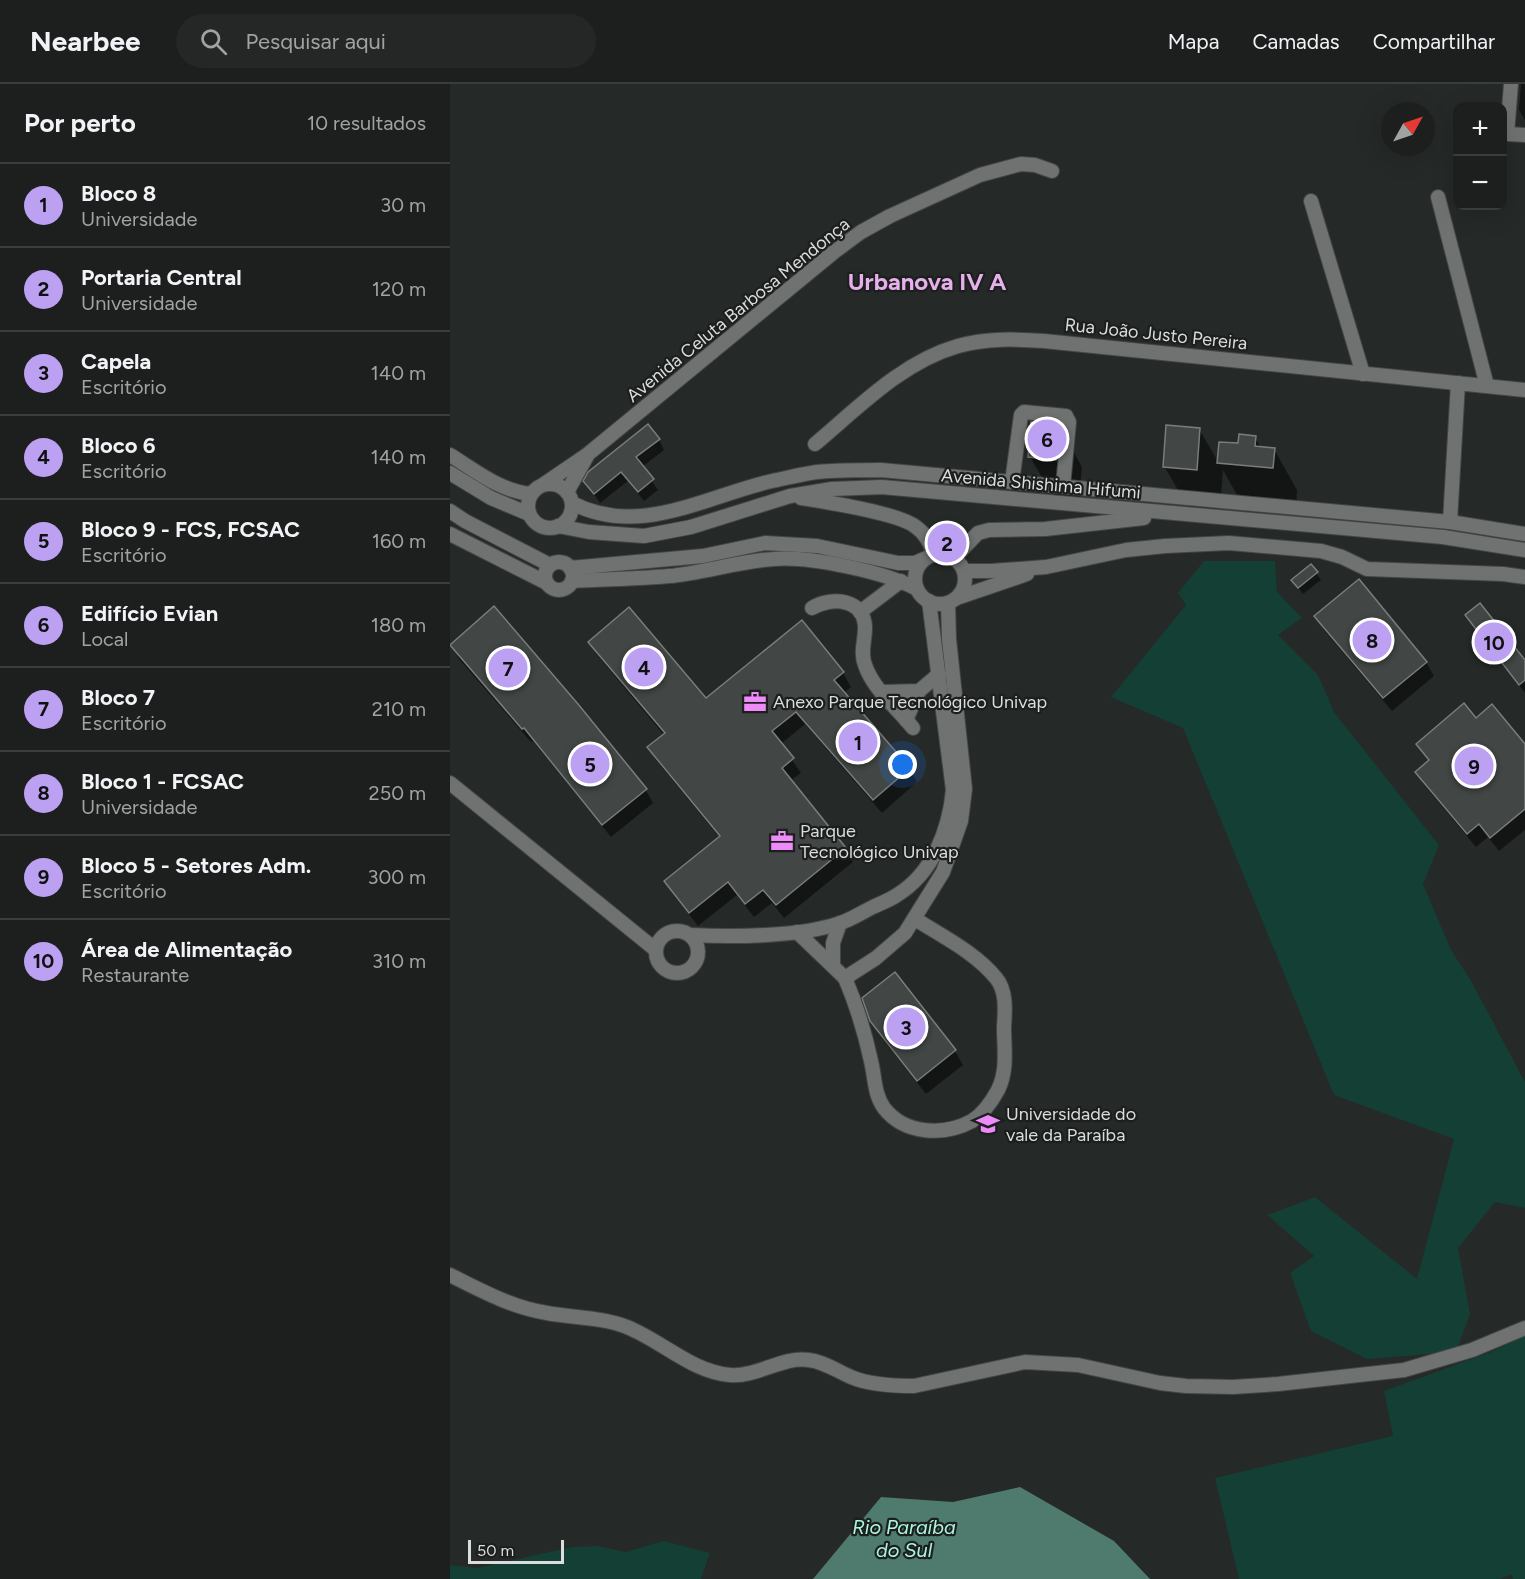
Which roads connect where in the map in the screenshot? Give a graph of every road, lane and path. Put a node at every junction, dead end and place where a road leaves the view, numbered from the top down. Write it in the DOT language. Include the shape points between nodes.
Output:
graph roads {
  1 [pos="1511,84"];
  2 [pos="1525,135"];
  3 [pos="1052,171"];
  4 [pos="1438,197"];
  5 [pos="1311,201"];
  6 [pos="1363,374"];
  7 [pos="1458,383"];
  8 [pos="1487,386"];
  9 [pos="1525,390"];
  10 [pos="815,444"];
  11 [pos="588,454"];
  12 [pos="450,455"];
  13 [pos="881,470"];
  14 [pos="450,473"];
  15 [pos="1012,482"];
  16 [pos="544,484"];
  17 [pos="1063,486"];
  18 [pos="882,487"];
  19 [pos="531,494"];
  20 [pos="790,496"];
  21 [pos="570,497"];
  22 [pos="450,512"];
  23 [pos="529,514"];
  24 [pos="1181,515"];
  25 [pos="1450,522"];
  26 [pos="558,526"];
  27 [pos="450,534"];
  28 [pos="1525,534"];
  29 [pos="1525,550"];
  30 [pos="929,557"];
  31 [pos="954,558"];
  32 [pos="550,565"];
  33 [pos="1046,567"];
  34 [pos="964,571"];
  35 [pos="571,575"];
  36 [pos="1525,577"];
  37 [pos="901,581"];
  38 [pos="547,583"];
  39 [pos="917,589"];
  40 [pos="952,600"];
  41 [pos="929,601"];
  42 [pos="812,608"];
  43 [pos="860,612"];
  44 [pos="939,674"];
  45 [pos="919,691"];
  46 [pos="883,692"];
  47 [pos="450,783"];
  48 [pos="915,920"];
  49 [pos="840,923"];
  50 [pos="797,932"];
  51 [pos="691,935"];
  52 [pos="717,936"];
  53 [pos="656,950"];
  54 [pos="698,954"];
  55 [pos="834,966"];
  56 [pos="845,978"];
  57 [pos="450,1275"];
  58 [pos="1525,1328"];
  1 -- 2 [label="street" via="1507,134"];
  3 -- 11 [label="street, Avenida Celuta Barbosa Mendonça" via="1028,164 990,171 861,232"];
  4 -- 8 [label="street"];
  5 -- 6 [label="street"];
  6 -- 7 [label="street, Rua João Justo Pereira"];
  6 -- 10 [label="street, Rua João Justo Pereira" via="1044,341 974,342 914,365"];
  7 -- 8 [label="street, Rua João Justo Pereira"];
  7 -- 25 [label="street"];
  8 -- 9 [label="street, Rua João Justo Pereira"];
  11 -- 16 [label="street, Avenida Celuta Barbosa Mendonça"];
  11 -- 21 [label="street, Avenida Celuta Barbosa Mendonça"];
  12 -- 19 [label="street" via="498,485"];
  13 -- 15 [label="street, Avenida Shishima Hifumi"];
  13 -- 18 [label="street"];
  13 -- 21 [label="street, Avenida Shishima Hifumi" via="816,472 664,514 631,518 583,508"];
  14 -- 23 [label="street" via="491,498"];
  15 -- 17 [label="street, Avenida Shishima Hifumi"];
  15 -- 17 [label="street" via="1024,412 1066,416 1069,422"];
  16 -- 19 [label="street"];
  16 -- 21 [label="street" via="556,484"];
  17 -- 25 [label="street, Avenida Shishima Hifumi"];
  18 -- 20 [label="street, Avenida Shishima Hifumi"];
  18 -- 24 [label="street, Avenida Shishima Hifumi"];
  19 -- 23 [label="street"];
  20 -- 26 [label="street, Avenida Shishima Hifumi" via="644,536"];
  20 -- 30 [label="street" via="915,525 925,535"];
  21 -- 26 [label="street" via="569,517"];
  22 -- 32 [label="street"];
  23 -- 26 [label="street" via="538,525"];
  24 -- 29 [label="street, Avenida Shishima Hifumi" via="1443,537"];
  24 -- 31 [label="street" via="1045,529 989,530 978,533"];
  25 -- 28 [label="street, Avenida Shishima Hifumi"];
  27 -- 38 [label="street"];
  30 -- 31 [label="street"];
  30 -- 35 [label="street" via="908,564 817,546 765,543"];
  30 -- 39 [label="street" via="916,573"];
  31 -- 34 [label="street"];
  32 -- 35 [label="street" via="567,565"];
  32 -- 38 [label="street" via="545,574"];
  33 -- 34 [label="street"];
  33 -- 36 [label="street" via="1126,550 1229,543 1321,550 1367,569"];
  33 -- 40 [label="street"];
  34 -- 40 [label="street" via="964,587"];
  35 -- 37 [label="street" via="669,576 776,558 870,572"];
  35 -- 38 [label="street" via="567,588 558,590"];
  37 -- 39 [label="street"];
  37 -- 43 [label="street"];
  39 -- 41 [label="street"];
  40 -- 41 [label="street" via="937,604"];
  40 -- 48 [label="street" via="949,639 965,789 961,821 943,872"];
  41 -- 44 [label="street"];
  42 -- 43 [label="street" via="840,601"];
  43 -- 46 [label="street" via="865,626 864,663"];
  44 -- 45 [label="street"];
  44 -- 49 [label="street" via="953,790 949,820 921,876 898,895"];
  45 -- 46 [label="street"];
  45 -- 46 [label="street" via="909,724"];
  47 -- 53 [label="street"];
  48 -- 56 [label="street" via="893,945"];
  48 -- 56 [label="street" via="978,961 997,979 1002,990 1003,1075 993,1099 973,1120 928,1131 913,1129 893,1118 876,1095 871,1061"];
  49 -- 50 [label="street"];
  49 -- 55 [label="street" via="833,943"];
  50 -- 52 [label="street"];
  50 -- 55 [label="street"];
  51 -- 52 [label="street"];
  51 -- 53 [label="street" via="679,930 666,933"];
  51 -- 54 [label="street"];
  52 -- 54 [label="street"];
  53 -- 54 [label="street" via="665,969 679,973 692,967"];
  55 -- 56 [label="street"];
  57 -- 58 [label="street" via="525,1309 604,1320 628,1328 715,1373 751,1374 804,1359 819,1361 864,1381 899,1386 1024,1362 1078,1365 1186,1386 1278,1384 1404,1370 1472,1350"];
}
